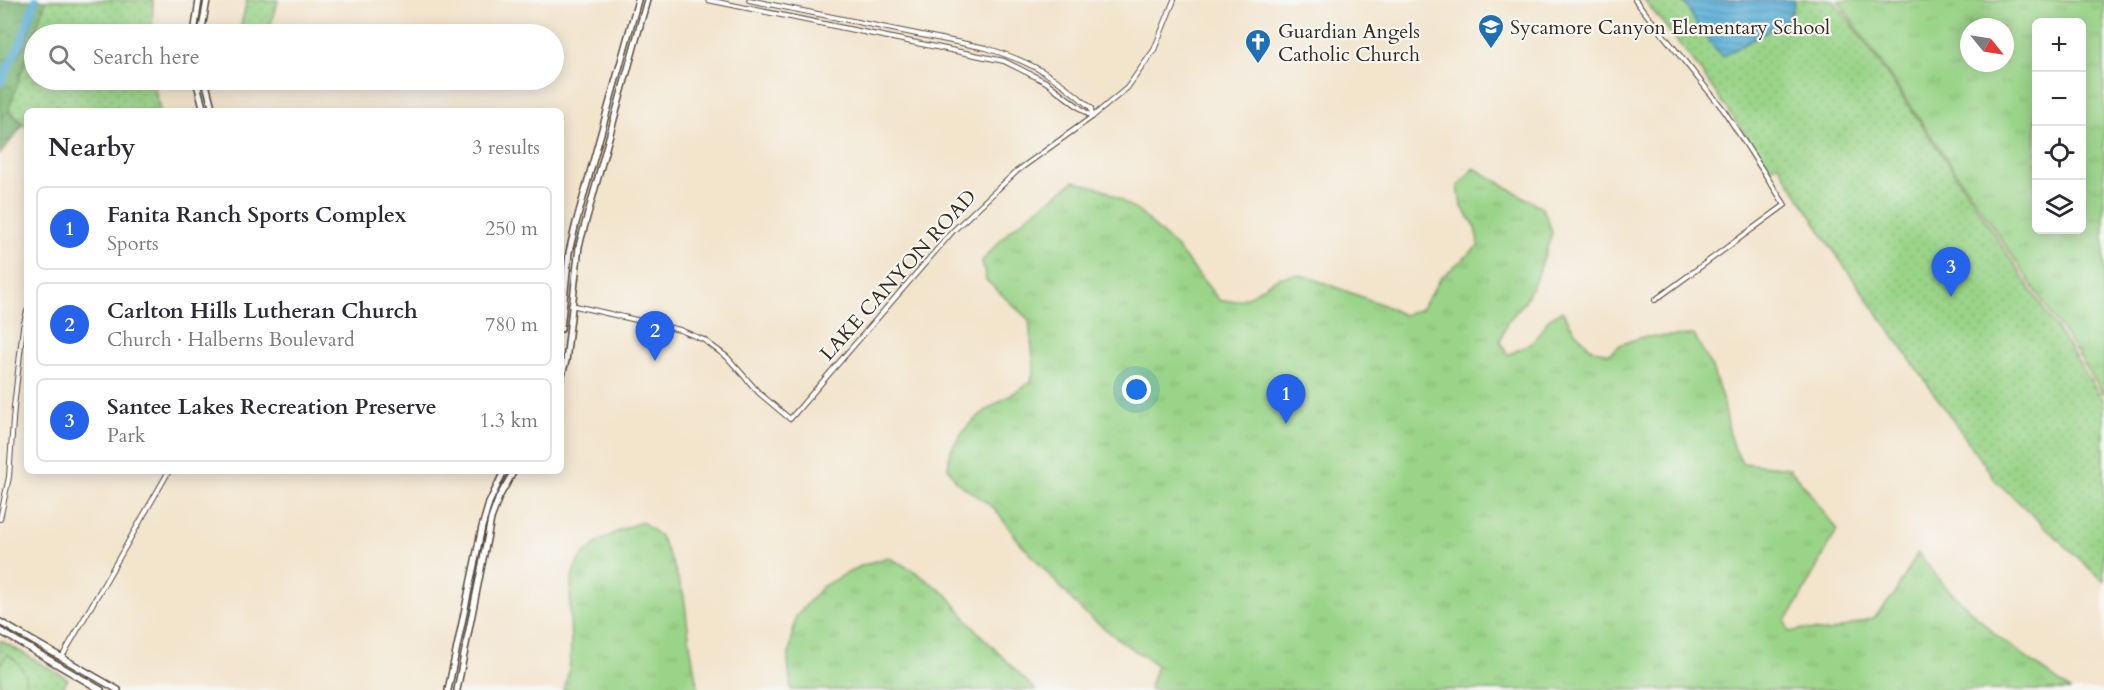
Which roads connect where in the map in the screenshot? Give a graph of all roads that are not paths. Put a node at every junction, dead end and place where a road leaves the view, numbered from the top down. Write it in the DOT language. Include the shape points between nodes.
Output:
graph roads {
  1 [pos="199,0"];
  2 [pos="207,0"];
  3 [pos="638,0"];
  4 [pos="647,0"];
  5 [pos="708,0"];
  6 [pos="749,0"];
  7 [pos="1174,0"];
  8 [pos="1635,0"];
  9 [pos="195,24"];
  10 [pos="203,24"];
  11 [pos="199,90"];
  12 [pos="208,90"];
  13 [pos="203,108"];
  14 [pos="212,108"];
  15 [pos="1092,117"];
  16 [pos="564,289"];
  17 [pos="1655,300"];
  18 [pos="564,304"];
  19 [pos="572,305"];
  20 [pos="24,323"];
  21 [pos="564,368"];
  22 [pos="167,474"];
  23 [pos="503,474"];
  24 [pos="512,474"];
  25 [pos="0,519"];
  26 [pos="0,622"];
  27 [pos="0,631"];
  28 [pos="62,657"];
  29 [pos="109,688"];
  30 [pos="101,690"];
  31 [pos="118,690"];
  32 [pos="448,690"];
  33 [pos="457,690"];
  1 -- 9 [label="main road"];
  2 -- 10 [label="main road"];
  3 -- 16 [label="main road" via="576,223"];
  4 -- 19 [label="main road" via="579,246"];
  5 -- 15 [label="street" via="1004,61 1046,82"];
  6 -- 15 [label="street" via="1015,57 1062,84 1091,108"];
  7 -- 15 [label="street, LAKE CANYON ROAD" via="1144,65 1121,94"];
  8 -- 17 [label="street" via="1723,109 1785,205"];
  11 -- 13 [label="main road"];
  12 -- 14 [label="main road"];
  15 -- 19 [label="street, LAKE CANYON ROAD" via="1017,171 953,231 790,419 759,393 727,357 704,340 680,330"];
  18 -- 19 [label="main road"];
  19 -- 21 [label="main road"];
  20 -- 25 [label="street" via="9,477"];
  22 -- 28 [label="street"];
  23 -- 32 [label="main road" via="482,527"];
  24 -- 33 [label="main road" via="491,519"];
  26 -- 28 [label="main road"];
  27 -- 30 [label="main road"];
  28 -- 29 [label="main road"];
  29 -- 31 [label="main road"];
}
